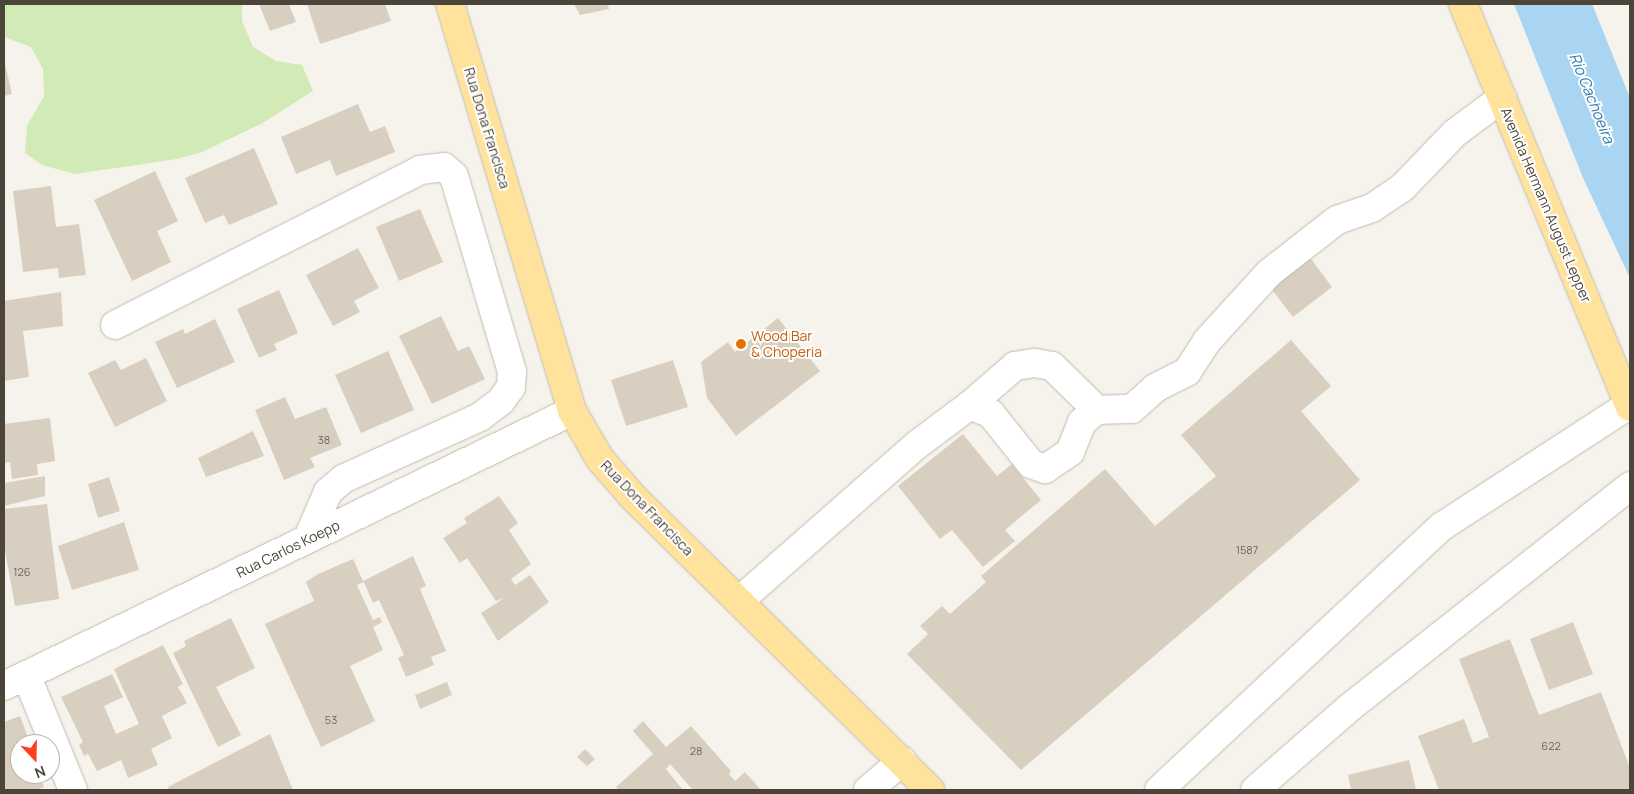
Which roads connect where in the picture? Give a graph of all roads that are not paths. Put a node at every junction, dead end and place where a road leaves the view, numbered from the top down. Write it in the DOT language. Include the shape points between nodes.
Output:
graph roads {
  1 [pos="450,4"];
  2 [pos="1463,4"];
  3 [pos="1502,98"];
  4 [pos="114,325"];
  5 [pos="970,405"];
  6 [pos="1630,406"];
  7 [pos="1097,410"];
  8 [pos="572,411"];
  9 [pos="1630,486"];
  10 [pos="308,538"];
  11 [pos="739,601"];
  12 [pos="15,681"];
  13 [pos="902,761"];
  14 [pos="73,790"];
  15 [pos="868,790"];
  16 [pos="930,790"];
  17 [pos="1159,790"];
  18 [pos="1255,790"];
  1 -- 8 [label="main road, Rua Dona Francisca"];
  2 -- 3 [label="main road, Avenida Hermann August Lepper"];
  3 -- 6 [label="main road, Avenida Hermann August Lepper"];
  3 -- 7 [label="street" via="1455,133 1402,188 1372,208 1337,220 1269,273 1207,341 1187,372 1155,388 1132,410"];
  4 -- 10 [label="street" via="420,170 444,167 454,176 512,372 511,387 501,401 480,417 343,478 328,492"];
  5 -- 7 [label="street" via="1015,366 1034,363 1052,366"];
  5 -- 7 [label="street" via="991,414 1031,464 1045,469 1070,452 1082,422"];
  5 -- 11 [label="street" via="918,444"];
  6 -- 17 [label="street" via="1441,527"];
  8 -- 10 [label="street, Rua Carlos Koepp"];
  8 -- 11 [label="main road, Rua Dona Francisca" via="600,459 632,496"];
  9 -- 18 [label="street" via="1348,708"];
  10 -- 12 [label="street, Rua Carlos Koepp"];
  11 -- 13 [label="main road, Rua Dona Francisca"];
  12 -- 14 [label="street"];
  13 -- 15 [label="street"];
  13 -- 16 [label="main road, Rua Dona Francisca"];
}
